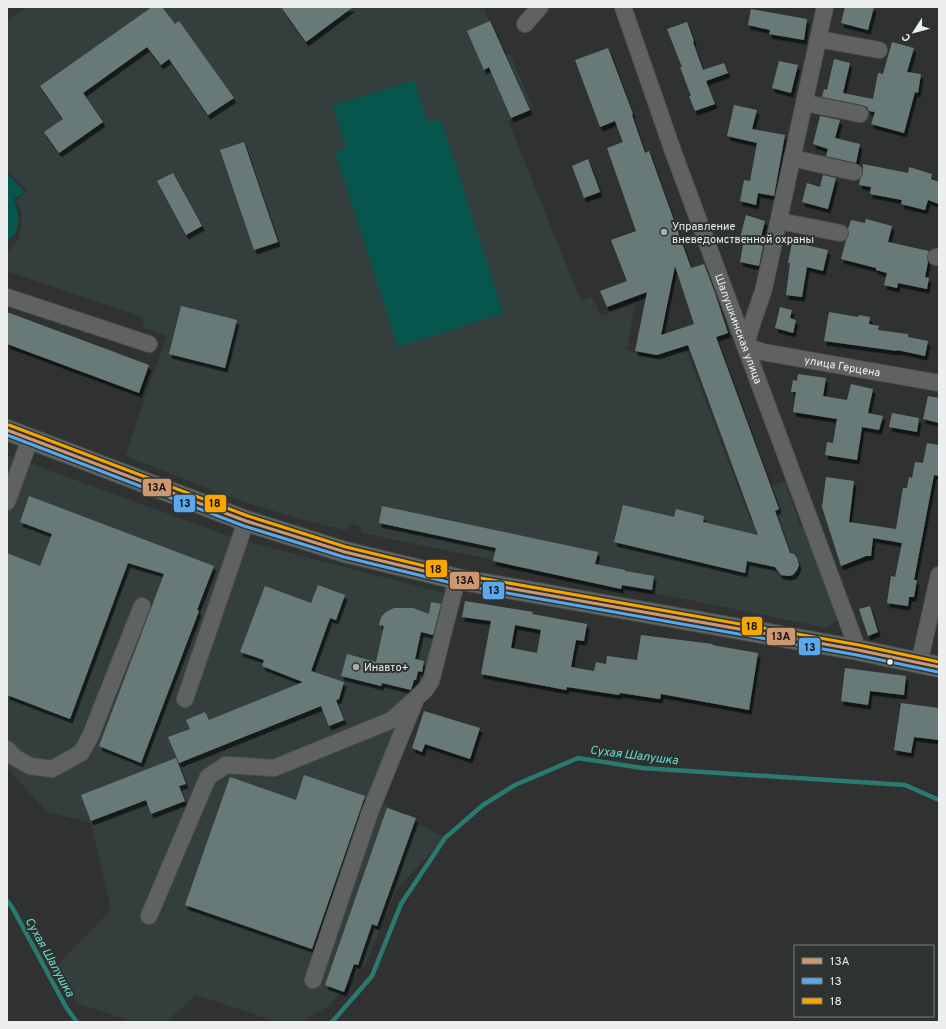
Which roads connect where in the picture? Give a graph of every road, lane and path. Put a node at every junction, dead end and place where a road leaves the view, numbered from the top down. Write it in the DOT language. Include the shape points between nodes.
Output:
graph roads {
  1 [pos="540,7"];
  2 [pos="623,7"];
  3 [pos="825,7"];
  4 [pos="525,24"];
  5 [pos="818,39"];
  6 [pos="879,50"];
  7 [pos="804,103"];
  8 [pos="860,114"];
  9 [pos="792,158"];
  10 [pos="854,172"];
  11 [pos="779,221"];
  12 [pos="840,232"];
  13 [pos="7,296"];
  14 [pos="149,344"];
  15 [pos="746,346"];
  16 [pos="939,383"];
  17 [pos="7,430"];
  18 [pos="30,439"];
  19 [pos="7,502"];
  20 [pos="246,521"];
  21 [pos="939,578"];
  22 [pos="456,579"];
  23 [pos="142,606"];
  24 [pos="858,650"];
  25 [pos="919,664"];
  26 [pos="939,667"];
  27 [pos="416,698"];
  28 [pos="185,699"];
  29 [pos="7,749"];
  30 [pos="149,916"];
  31 [pos="313,980"];
  1 -- 4 [label="street"];
  2 -- 15 [label="street, Шалушкинская улица" via="674,154"];
  3 -- 5 [label="street"];
  5 -- 6 [label="street"];
  5 -- 7 [label="street"];
  7 -- 8 [label="street"];
  7 -- 9 [label="street"];
  9 -- 10 [label="street"];
  9 -- 11 [label="street"];
  11 -- 12 [label="street"];
  11 -- 15 [label="street" via="759,307 750,327"];
  13 -- 14 [label="street"];
  15 -- 16 [label="street, улица Герцена" via="763,352"];
  15 -- 24 [label="street, Шалушкинская улица"];
  17 -- 18 [label="main road"];
  18 -- 19 [label="street"];
  18 -- 20 [label="main road"];
  20 -- 22 [label="main road" via="345,552"];
  20 -- 28 [label="street"];
  21 -- 25 [label="street"];
  22 -- 24 [label="main road"];
  22 -- 27 [label="street" via="431,681"];
  23 -- 29 [label="street" via="90,737 80,753 52,769 30,766 14,757"];
  24 -- 25 [label="main road"];
  25 -- 26 [label="main road"];
  27 -- 30 [label="street" via="392,720 274,768 226,765 208,777"];
  27 -- 31 [label="street" via="370,812"];
}
